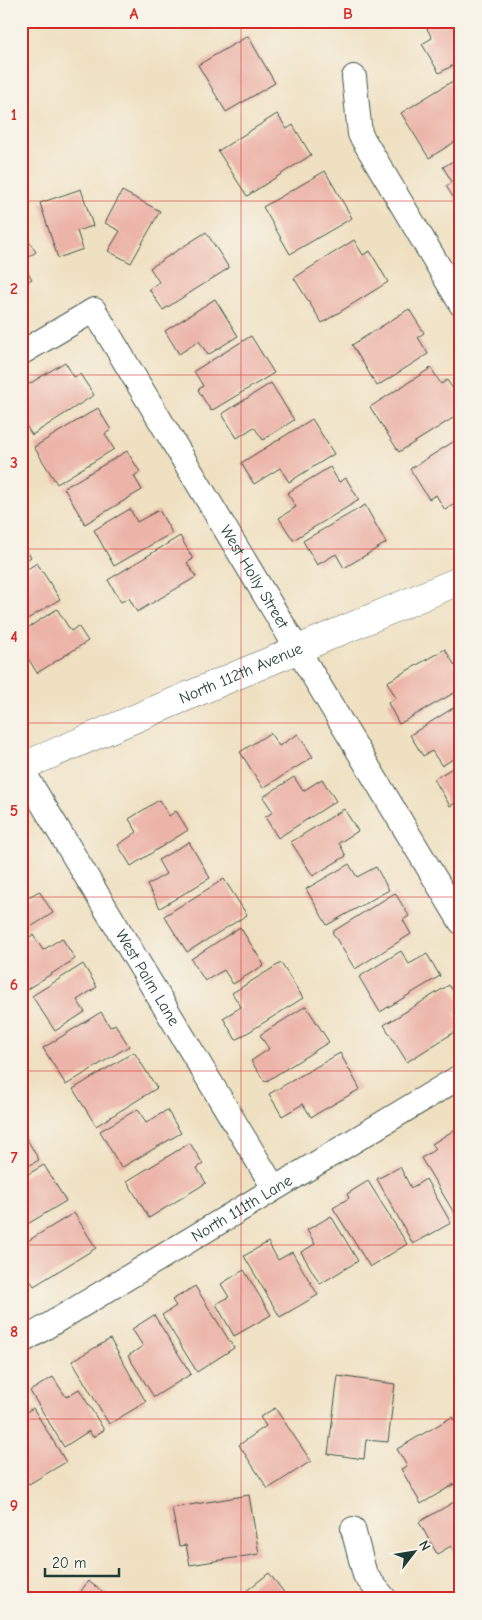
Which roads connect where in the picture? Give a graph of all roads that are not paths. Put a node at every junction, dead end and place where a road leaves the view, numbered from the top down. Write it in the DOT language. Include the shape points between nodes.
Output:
graph roads {
  1 [pos="354,77"];
  2 [pos="461,304"];
  3 [pos="21,353"];
  4 [pos="461,580"];
  5 [pos="298,650"];
  6 [pos="21,768"];
  7 [pos="461,922"];
  8 [pos="461,1076"];
  9 [pos="274,1188"];
  10 [pos="21,1342"];
  11 [pos="353,1529"];
  12 [pos="385,1599"];
  1 -- 2 [label="street" via="360,134"];
  3 -- 5 [label="street, West Holly Street" via="94,310"];
  4 -- 5 [label="street, North 112th Avenue"];
  5 -- 6 [label="street, North 112th Avenue"];
  5 -- 7 [label="street, West Holly Street"];
  6 -- 9 [label="street, West Palm Lane"];
  8 -- 9 [label="street, North 111th Lane"];
  9 -- 10 [label="street, North 111th Lane"];
  11 -- 12 [label="street" via="365,1575"];
}
